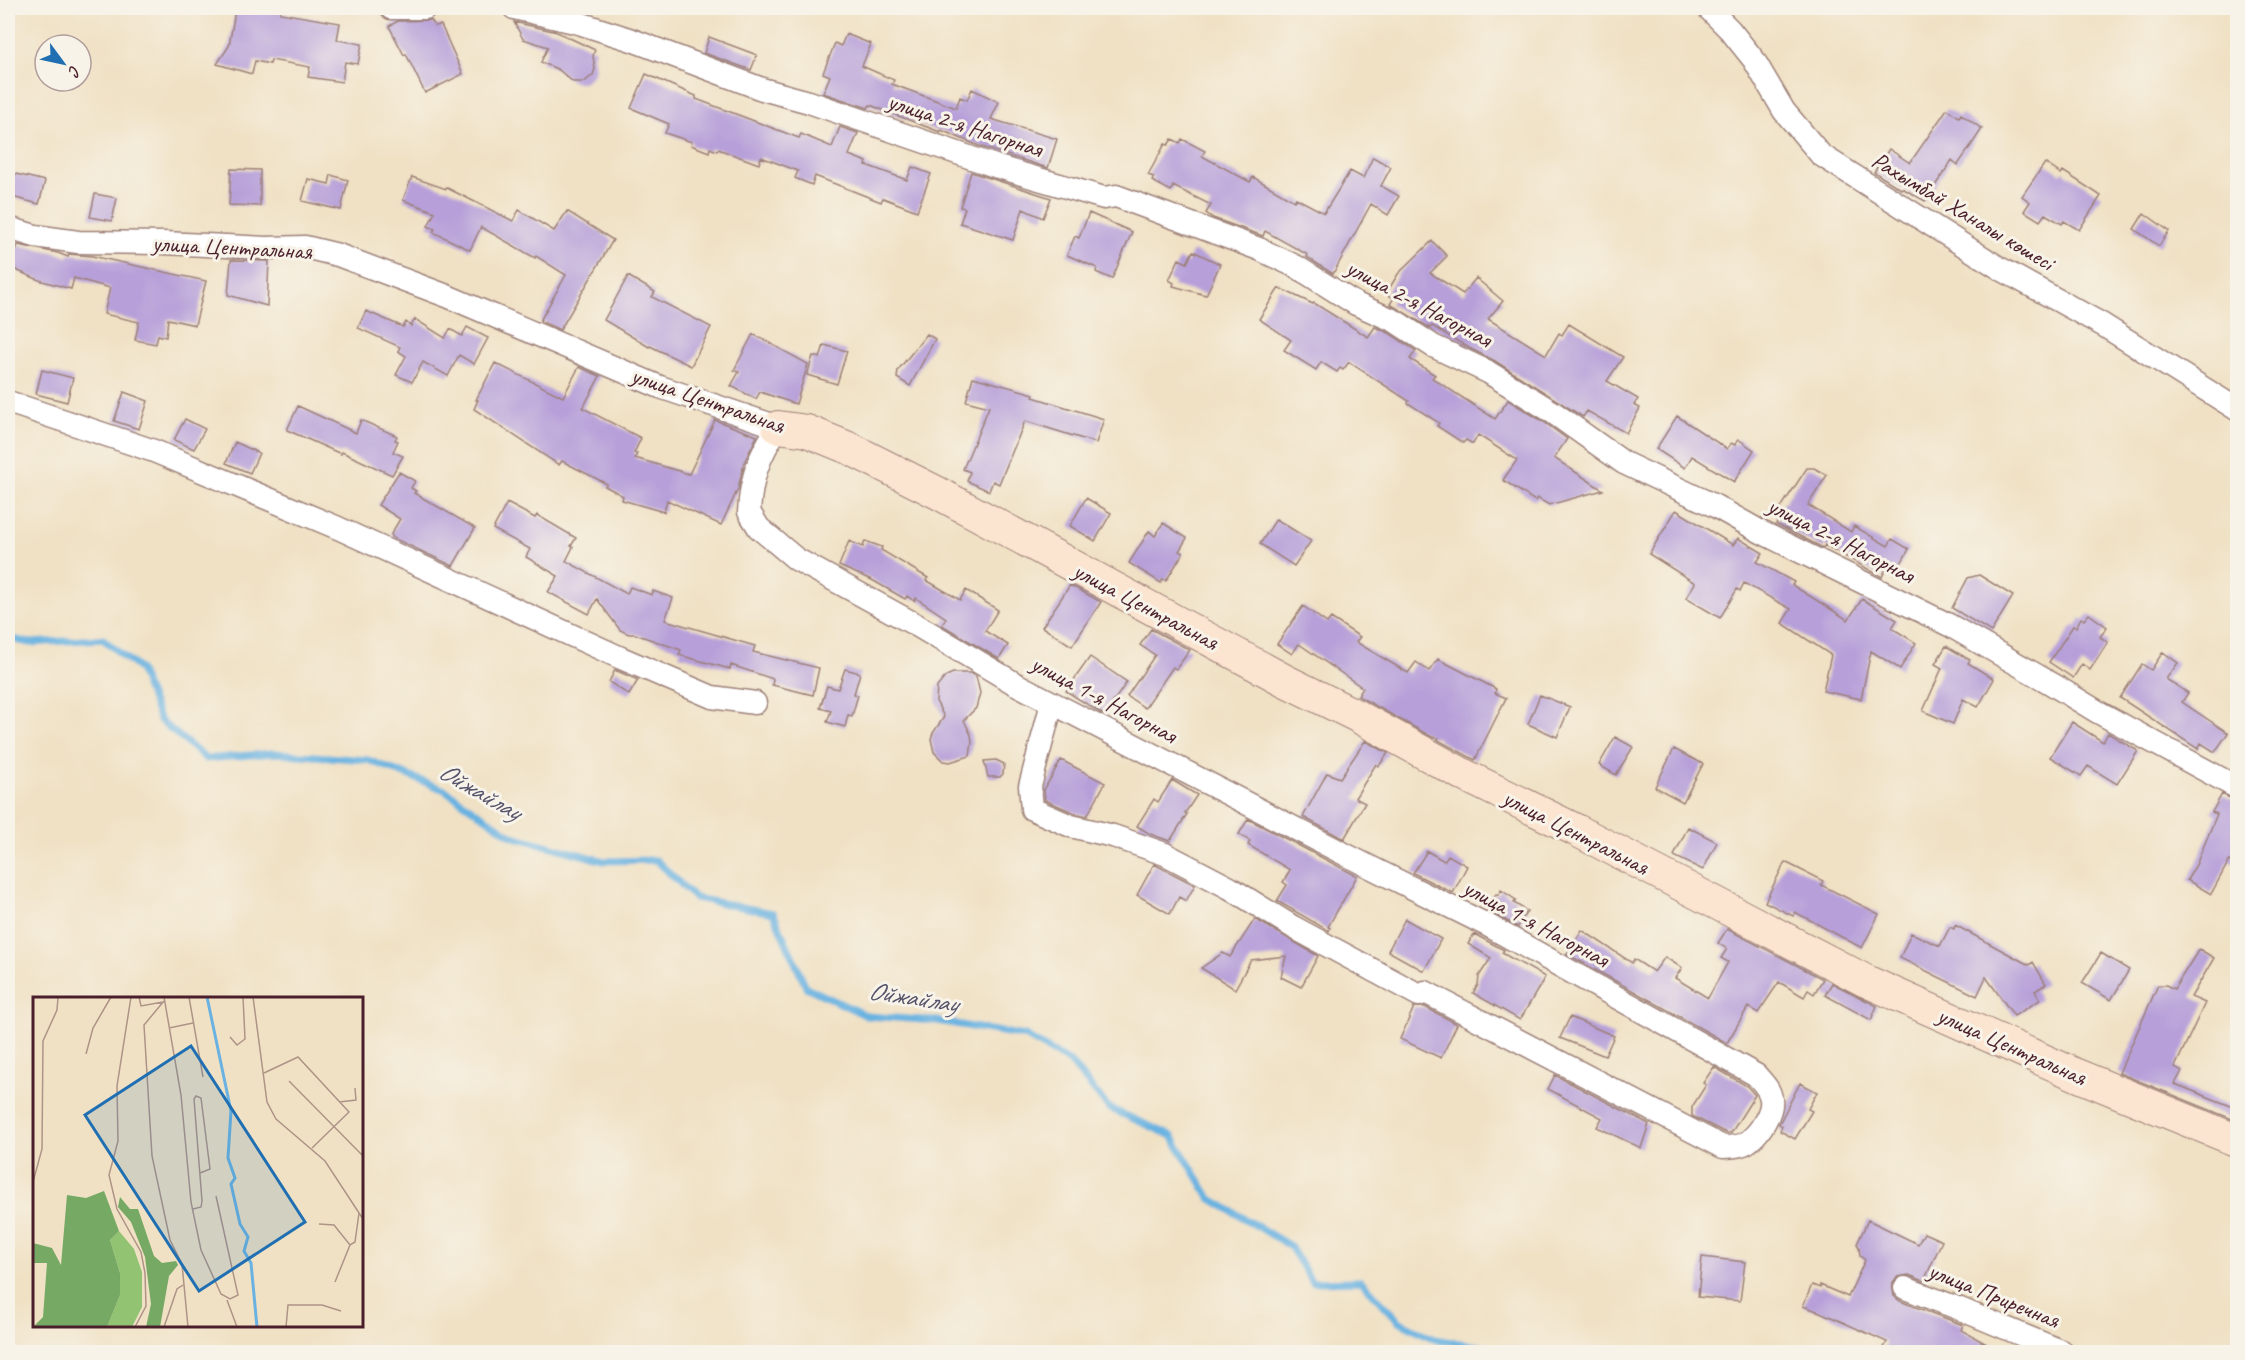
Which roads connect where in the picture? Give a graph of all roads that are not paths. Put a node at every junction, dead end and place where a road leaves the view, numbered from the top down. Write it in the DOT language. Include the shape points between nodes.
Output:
graph roads {
  1 [pos="391,8"];
  2 [pos="425,8"];
  3 [pos="514,8"];
  4 [pos="1708,8"];
  5 [pos="8,228"];
  6 [pos="8,402"];
  7 [pos="2238,410"];
  8 [pos="778,427"];
  9 [pos="755,703"];
  10 [pos="1052,703"];
  11 [pos="2238,788"];
  12 [pos="2238,1141"];
  13 [pos="1905,1288"];
  14 [pos="2063,1353"];
  1 -- 2 [label="street"];
  3 -- 11 [label="street, улица 2-я Нагорная" via="633,40 762,89 998,167 1104,198 1116,196 1259,249 1297,267 1356,304 1395,321 1433,346 1488,372 1624,463 1949,625"];
  4 -- 7 [label="street, Рахымбай Ханалы көшесі" via="1754,60 1784,111 1821,155 1992,264 2085,315"];
  5 -- 8 [label="street, улица Центральная" via="78,242 305,248 338,255 447,296 660,387"];
  6 -- 9 [label="street" via="154,451 338,528 712,697"];
  8 -- 10 [label="street, улица 1-я Нагорная" via="763,450 750,495 749,512 759,528 796,559"];
  8 -- 12 [label="street, улица Центральная" via="807,431 918,483 1464,775 1866,981 2079,1076"];
  10 -- 10 [label="street, улица 1-я Нагорная" via="1030,786 1032,809 1184,863 1373,971 1419,995 1425,992 1712,1143 1732,1147 1750,1141 1768,1115 1772,1100 1756,1075 1489,926"];
  13 -- 14 [label="street, улица Приречная"];
}
